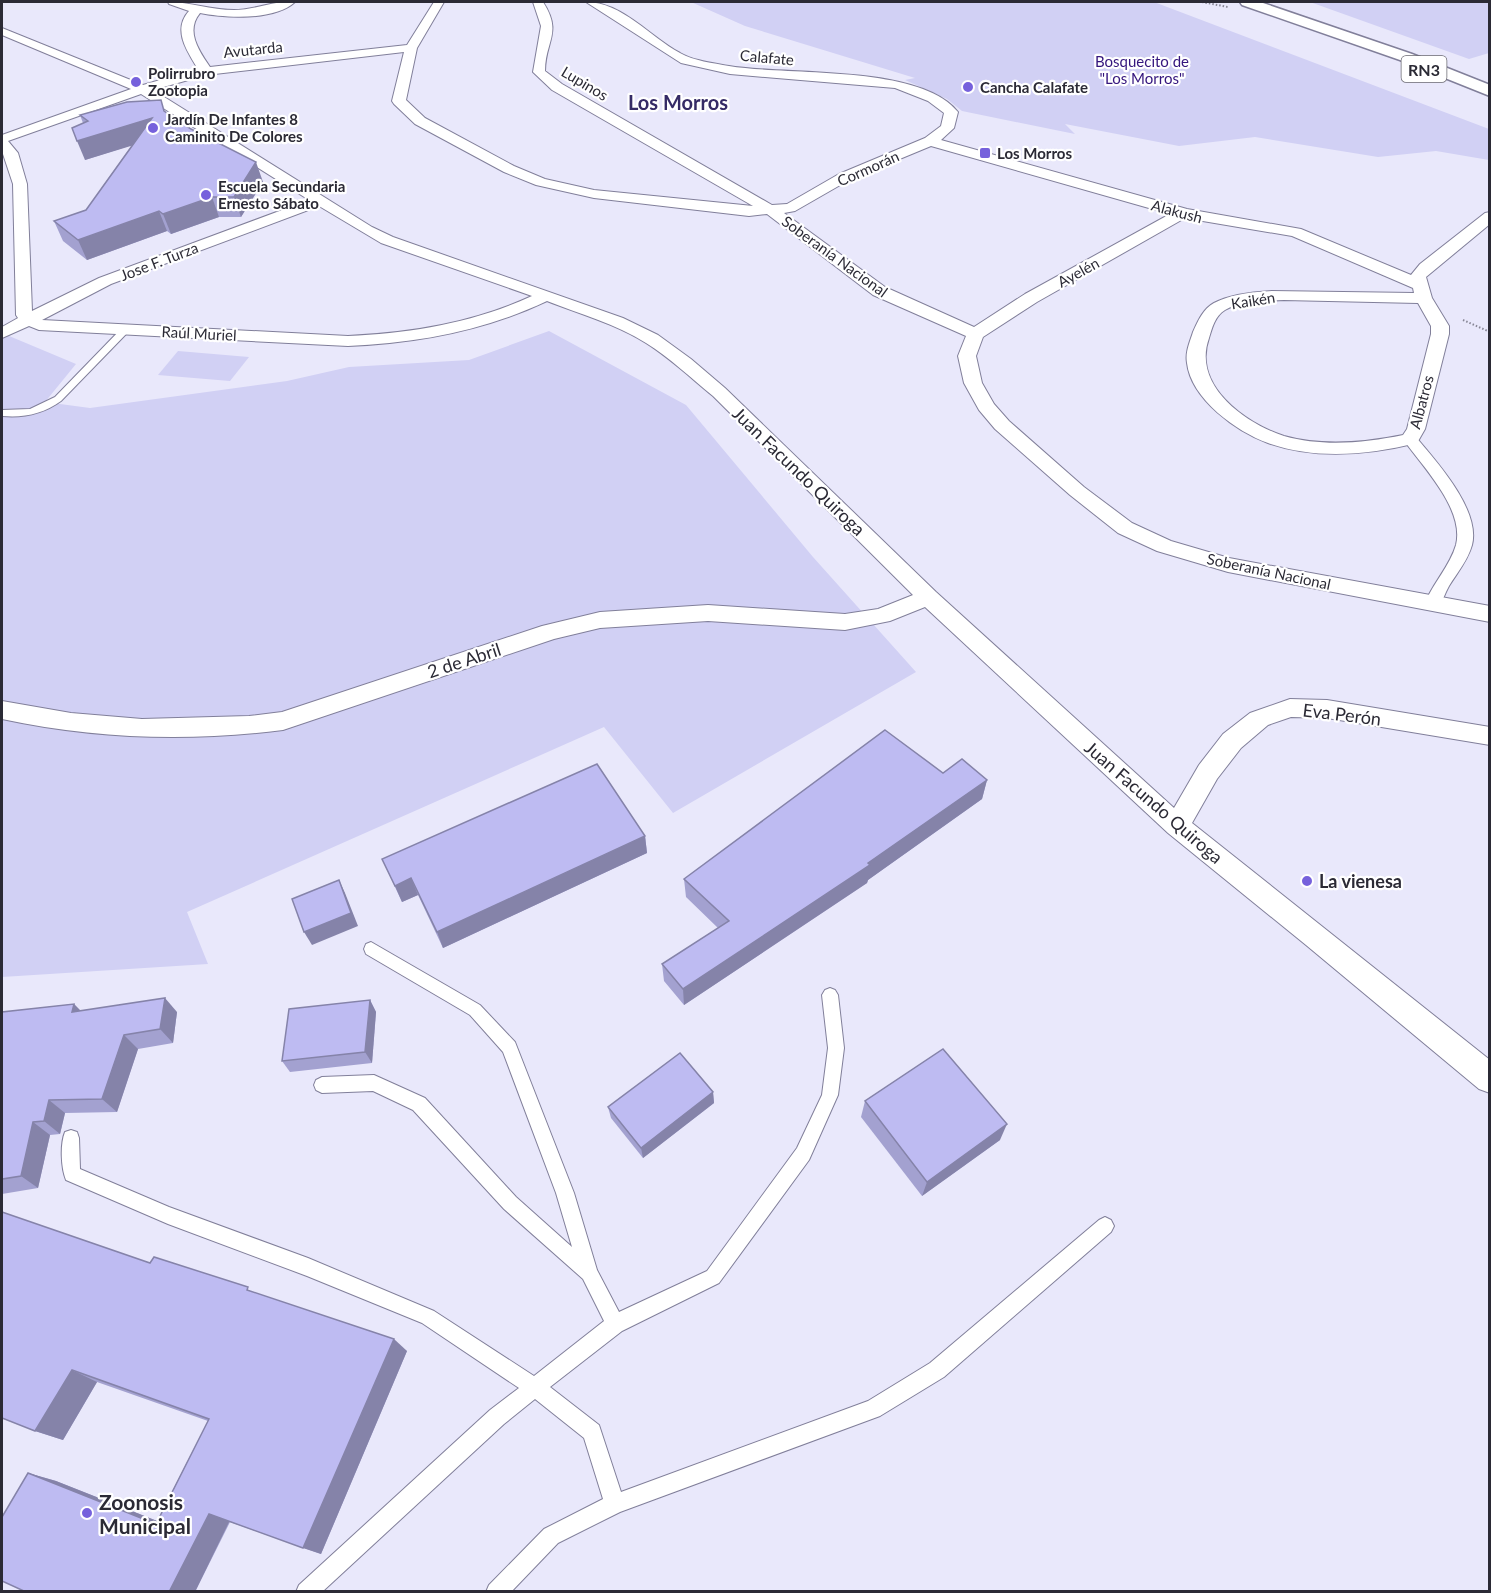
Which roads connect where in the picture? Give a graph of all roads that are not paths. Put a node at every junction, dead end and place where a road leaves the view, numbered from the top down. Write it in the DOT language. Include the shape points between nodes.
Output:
graph roads {
  1 [pos="173,2"];
  2 [pos="289,2"];
  3 [pos="439,2"];
  4 [pos="538,2"];
  5 [pos="591,2"];
  6 [pos="1247,2"];
  7 [pos="1253,2"];
  8 [pos="196,10"];
  9 [pos="1277,11"];
  10 [pos="2,31"];
  11 [pos="1359,40"];
  12 [pos="411,48"];
  13 [pos="206,71"];
  14 [pos="142,90"];
  15 [pos="1490,91"];
  16 [pos="1490,99"];
  17 [pos="951,112"];
  18 [pos="2,141"];
  19 [pos="930,141"];
  20 [pos="322,200"];
  21 [pos="772,211"];
  22 [pos="1183,213"];
  23 [pos="1490,216"];
  24 [pos="1422,291"];
  25 [pos="546,295"];
  26 [pos="27,320"];
  27 [pos="125,330"];
  28 [pos="2,333"];
  29 [pos="975,334"];
  30 [pos="2,413"];
  31 [pos="1410,439"];
  32 [pos="928,597"];
  33 [pos="1433,603"];
  34 [pos="1490,614"];
  35 [pos="2,710"];
  36 [pos="1490,736"];
  37 [pos="1177,826"];
  38 [pos="371,949"];
  39 [pos="830,995"];
  40 [pos="1490,1079"];
  41 [pos="322,1085"];
  42 [pos="71,1138"];
  43 [pos="1105,1226"];
  44 [pos="589,1274"];
  45 [pos="615,1324"];
  46 [pos="534,1387"];
  47 [pos="615,1504"];
  48 [pos="306,1592"];
  49 [pos="496,1592"];
  1 -- 8 [label="street"];
  2 -- 8 [label="street" via="230,13"];
  3 -- 12 [label="street, Soberanía Nacional"];
  4 -- 21 [label="street, Lupinos" via="549,32 538,72 567,93"];
  5 -- 17 [label="street, Calafate" via="685,60 730,70 897,84 942,103"];
  6 -- 9 [label="highway, RN3"];
  7 -- 9 [label="street"];
  8 -- 13 [label="street" via="185,23 186,33"];
  9 -- 11 [label="highway, RN3"];
  10 -- 14 [label="street, Juan Facundo Quiroga"];
  11 -- 15 [label="highway, RN3"];
  11 -- 16 [label="highway, RN3"];
  12 -- 13 [label="street, Avutarda"];
  12 -- 21 [label="street, Soberanía Nacional" via="399,101 420,121 509,169 541,182 594,194 749,212"];
  13 -- 14 [label="street, Avutarda"];
  14 -- 18 [label="street, Avutarda"];
  14 -- 20 [label="street, Juan Facundo Quiroga"];
  17 -- 19 [label="street, Cormorán" via="947,128"];
  18 -- 26 [label="street" via="11,153 20,184"];
  19 -- 21 [label="street, Cormorán" via="844,177 790,208"];
  19 -- 22 [label="street, Alakush"];
  20 -- 25 [label="street, Juan Facundo Quiroga" via="387,240"];
  20 -- 26 [label="street, Jose F. Turza" via="105,281"];
  21 -- 29 [label="street, Soberanía Nacional" via="879,291"];
  22 -- 24 [label="street, Alakush" via="1296,232"];
  22 -- 29 [label="street, Ayelén"];
  23 -- 24 [label="street" via="1426,267 1418,276"];
  24 -- 31 [label="street, Albatros" via="1440,334 1416,429"];
  24 -- 31 [label="street, Kaikén" via="1244,299 1222,305 1208,316 1194,353 1198,376 1221,407 1264,436 1322,449 1383,446"];
  25 -- 27 [label="street, Raúl Muriel" via="518,310 474,324 377,340"];
  25 -- 32 [label="street, Juan Facundo Quiroga" via="639,333 685,363"];
  26 -- 27 [label="street, Raúl Muriel" via="39,325"];
  26 -- 28 [label="street, Jose F. Turza"];
  27 -- 30 [label="lane" via="45,408 37,412"];
  29 -- 33 [label="street, Soberanía Nacional" via="967,356 973,383 986,406 1077,491 1125,528 1164,546 1228,565"];
  31 -- 33 [label="street, Albatros" via="1442,479 1461,512 1465,543 1438,587"];
  32 -- 35 [label="street, 2 de Abril" via="882,616 845,622 708,613 600,620 550,632 283,721 239,728 104,726 52,721"];
  32 -- 37 [label="street, Juan Facundo Quiroga"];
  33 -- 34 [label="street, Soberanía Nacional"];
  36 -- 37 [label="street, Eva Perón" via="1327,709 1290,708 1259,718 1232,741 1208,772"];
  37 -- 40 [label="street, Juan Facundo Quiroga"];
  38 -- 44 [label="lane" via="475,1010 509,1047 565,1193"];
  39 -- 45 [label="lane" via="836,1048 830,1095 803,1154 713,1277"];
  41 -- 44 [label="lane" via="374,1083 418,1104 510,1203"];
  42 -- 46 [label="lane" via="72,1174 428,1317"];
  43 -- 47 [label="lane" via="937,1370 873,1409"];
  44 -- 45 [label="lane"];
  45 -- 46 [label="lane"];
  46 -- 47 [label="lane" via="592,1432"];
  46 -- 48 [label="lane"];
  47 -- 49 [label="lane" via="551,1536"];
}
